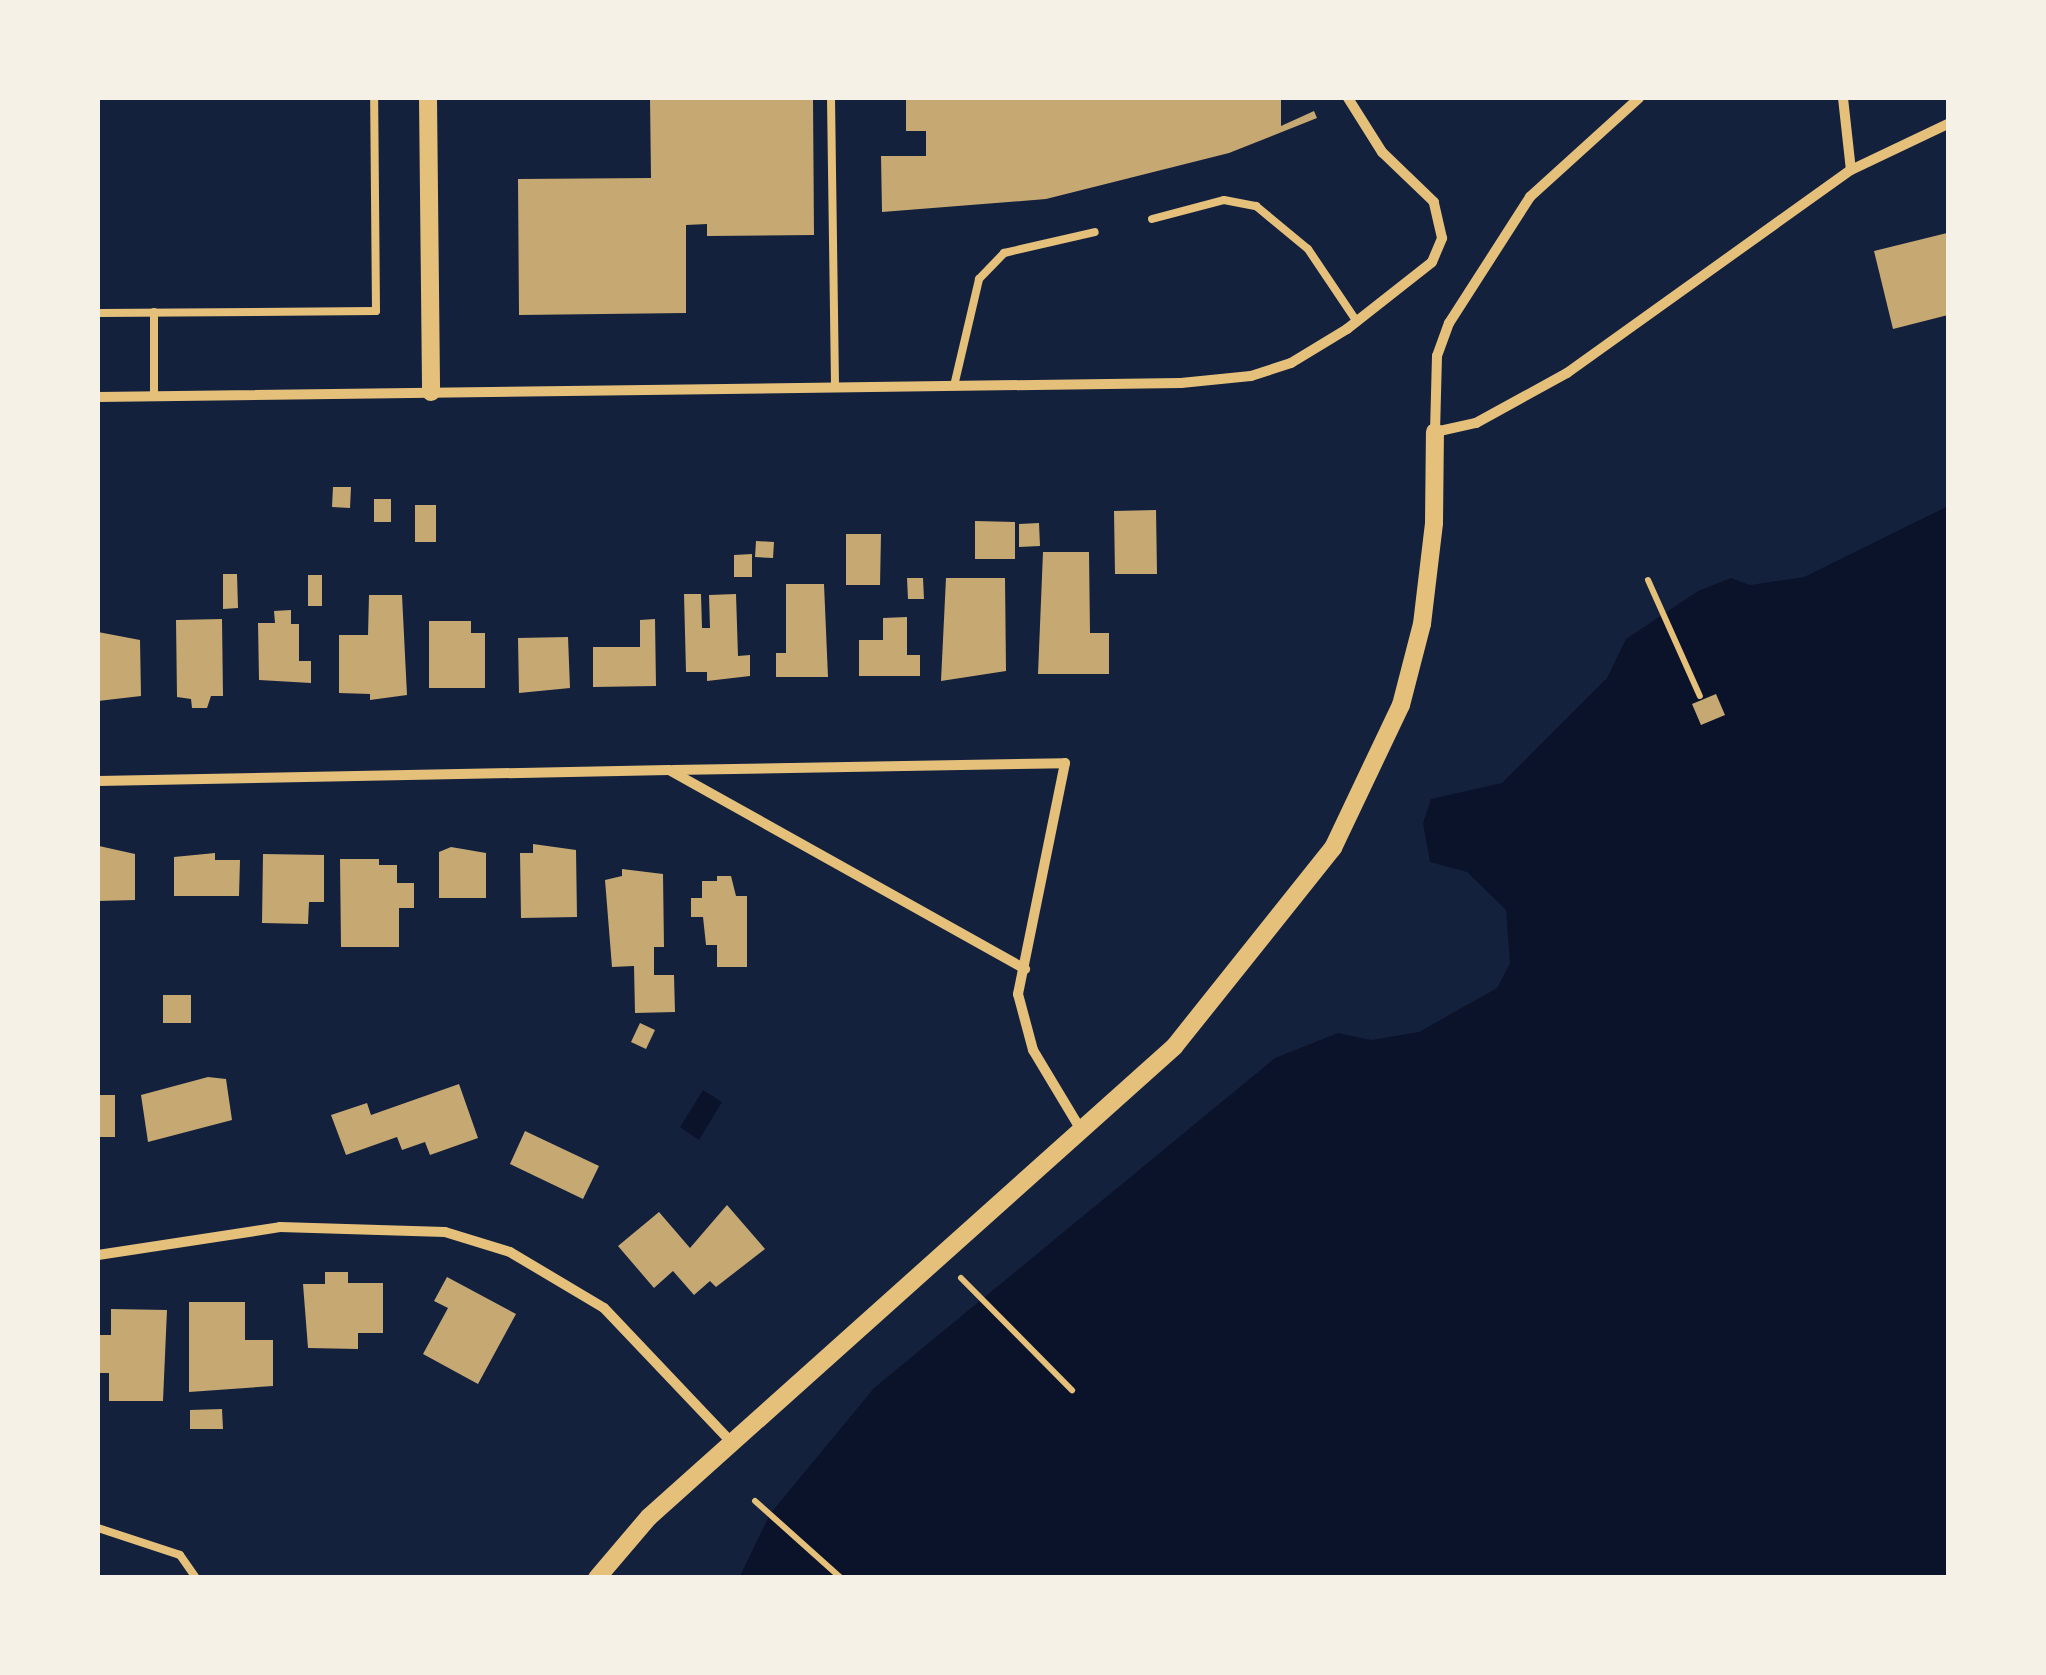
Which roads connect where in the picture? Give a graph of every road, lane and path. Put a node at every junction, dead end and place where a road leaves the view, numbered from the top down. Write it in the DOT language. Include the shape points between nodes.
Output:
graph roads {
  1 [pos="374,98"];
  2 [pos="428,98"];
  3 [pos="831,98"];
  4 [pos="1348,98"];
  5 [pos="1639,98"];
  6 [pos="1844,98"];
  7 [pos="1948,124"];
  8 [pos="1851,170"];
  9 [pos="1152,219"];
  10 [pos="1095,232"];
  11 [pos="98,312"];
  12 [pos="154,312"];
  13 [pos="1357,322"];
  14 [pos="954,386"];
  15 [pos="835,387"];
  16 [pos="431,392"];
  17 [pos="154,396"];
  18 [pos="98,397"];
  19 [pos="1435,432"];
  20 [pos="1648,580"];
  21 [pos="1700,696"];
  22 [pos="669,770"];
  23 [pos="98,780"];
  24 [pos="1025,969"];
  25 [pos="1080,1130"];
  26 [pos="98,1254"];
  27 [pos="961,1278"];
  28 [pos="1072,1390"];
  29 [pos="734,1445"];
  30 [pos="755,1501"];
  31 [pos="98,1528"];
  32 [pos="196,1578"];
  33 [pos="597,1578"];
  34 [pos="840,1578"];
  1 -- 12 [label="lane" via="376,311"];
  2 -- 16 [label="street"];
  3 -- 15 [label="lane"];
  4 -- 13 [label="street" via="1382,152 1434,202 1441,219 1432,262"];
  5 -- 19 [label="street" via="1530,197 1449,323 1435,382"];
  6 -- 8 [label="street"];
  7 -- 8 [label="street"];
  8 -- 19 [label="street" via="1568,374 1476,422"];
  9 -- 13 [label="lane" via="1224,200 1256,206 1308,249"];
  10 -- 14 [label="lane" via="1004,253 979,279"];
  11 -- 12 [label="lane"];
  12 -- 17 [label="lane"];
  13 -- 14 [label="street" via="1291,364 1251,376"];
  14 -- 15 [label="street"];
  15 -- 16 [label="street"];
  16 -- 17 [label="street"];
  17 -- 18 [label="street"];
  19 -- 25 [label="street" via="1434,524 1422,624 1401,705 1366,788 1333,848 1262,946 1174,1047"];
  20 -- 21 [label="path"];
  22 -- 23 [label="street"];
  22 -- 24 [label="street"];
  22 -- 24 [label="street" via="1065,763"];
  24 -- 25 [label="street" via="1020,1015"];
  25 -- 29 [label="street"];
  26 -- 29 [label="street" via="280,1227 445,1232 510,1252 604,1308"];
  27 -- 28 [label="path"];
  29 -- 33 [label="street" via="650,1517"];
  30 -- 34 [label="path"];
  31 -- 32 [label="lane" via="180,1555"];
}
